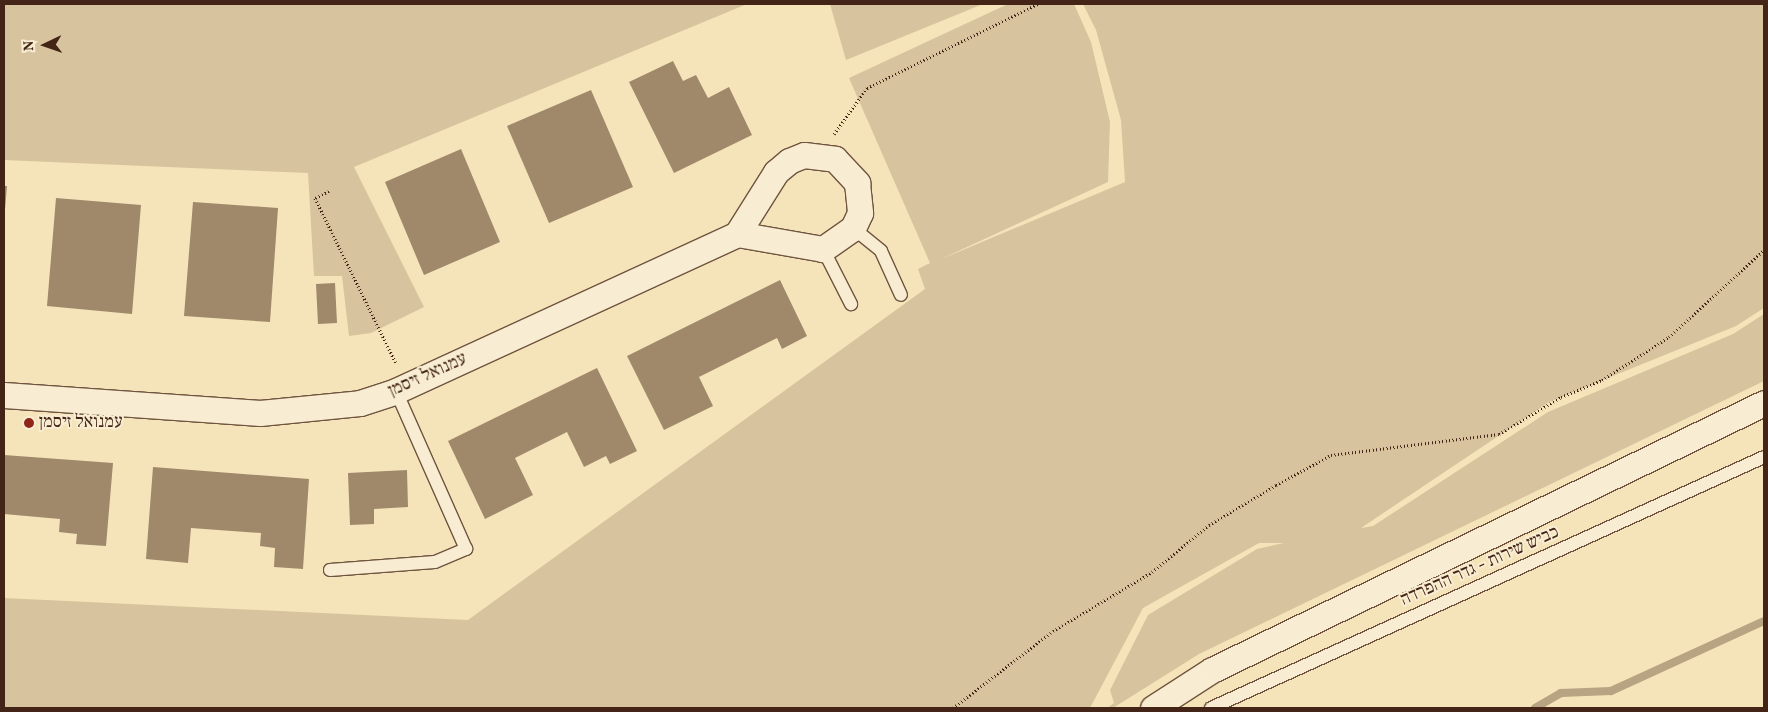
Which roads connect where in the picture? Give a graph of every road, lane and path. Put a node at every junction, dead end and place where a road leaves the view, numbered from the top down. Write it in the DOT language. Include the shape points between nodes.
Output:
graph roads {
  1 [pos="1038,4"];
  2 [pos="819,154"];
  3 [pos="328,191"];
  4 [pos="853,228"];
  5 [pos="737,234"];
  6 [pos="823,249"];
  7 [pos="1764,250"];
  8 [pos="901,295"];
  9 [pos="850,304"];
  10 [pos="402,389"];
  11 [pos="4,395"];
  12 [pos="1764,403"];
  13 [pos="1764,457"];
  14 [pos="330,570"];
  15 [pos="952,708"];
  16 [pos="1153,708"];
  17 [pos="1210,708"];
  1 -- 2 [label="path" via="867,88"];
  2 -- 4 [label="street" via="842,164 857,184 860,213"];
  2 -- 5 [label="street" via="789,161 776,172"];
  3 -- 10 [label="path" via="315,198"];
  4 -- 6 [label="street"];
  4 -- 8 [label="lane" via="881,250"];
  5 -- 6 [label="street"];
  5 -- 10 [label="street, עמנואל זיסמן"];
  6 -- 9 [label="lane"];
  7 -- 15 [label="path" via="1668,337 1602,380 1561,397 1499,434 1331,455 1276,485 1209,525 1152,572 1053,631"];
  10 -- 11 [label="street, עמנואל זיסמן" via="360,403 260,413"];
  10 -- 14 [label="lane" via="466,549 435,562"];
  12 -- 16 [label="street" via="1212,670"];
  13 -- 17 [label="lane, כביש שירות - גדר ההפרדה"];
}
